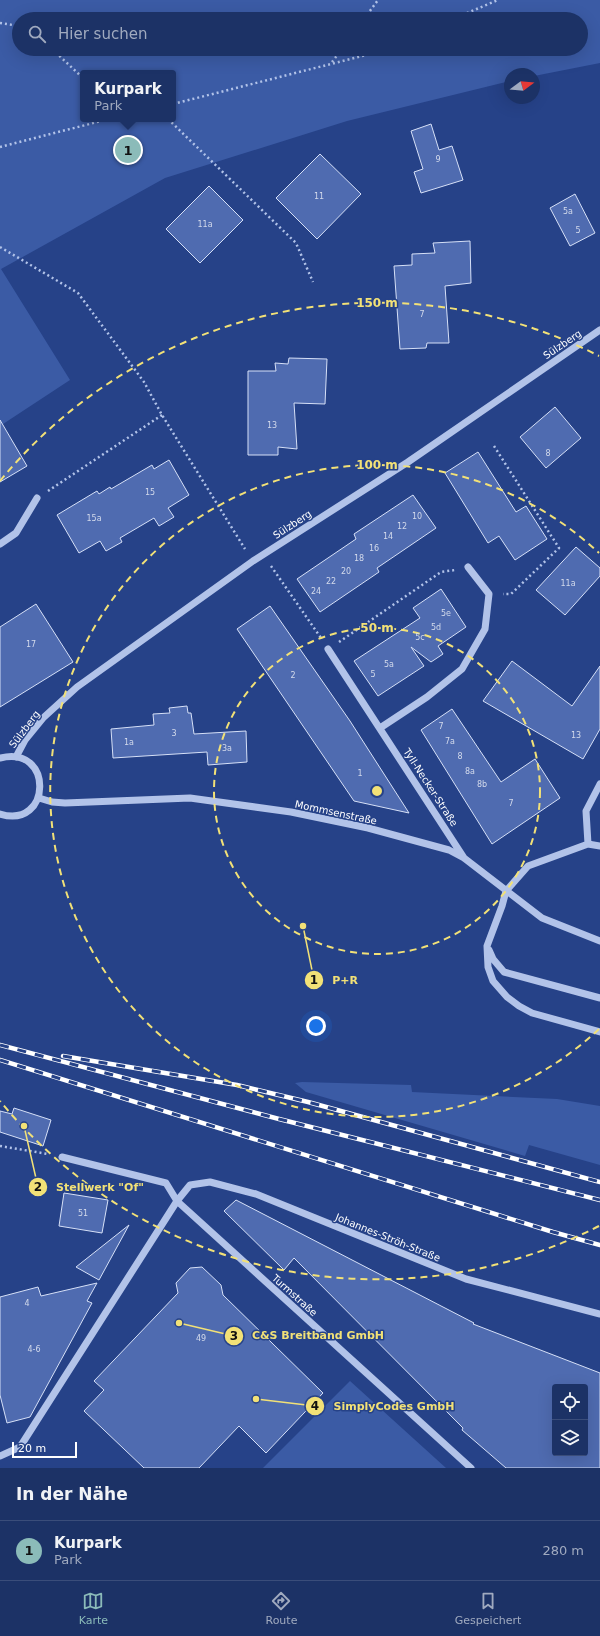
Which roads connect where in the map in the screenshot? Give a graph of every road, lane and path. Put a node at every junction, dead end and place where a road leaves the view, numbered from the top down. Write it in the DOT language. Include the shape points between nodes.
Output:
graph roads {
  1 [pos="378,0"];
  2 [pos="498,0"];
  3 [pos="369,12"];
  4 [pos="470,12"];
  5 [pos="0,23"];
  6 [pos="12,25"];
  7 [pos="59,56"];
  8 [pos="337,56"];
  9 [pos="361,56"];
  10 [pos="332,63"];
  11 [pos="80,75"];
  12 [pos="176,103"];
  13 [pos="97,122"];
  14 [pos="171,122"];
  15 [pos="0,147"];
  16 [pos="0,247"];
  17 [pos="314,282"];
  18 [pos="600,330"];
  19 [pos="162,415"];
  20 [pos="494,446"];
  21 [pos="37,498"];
  22 [pos="0,544"];
  23 [pos="253,561"];
  24 [pos="468,567"];
  25 [pos="276,573"];
  26 [pos="489,594"];
  27 [pos="328,649"];
  28 [pos="380,728"];
  29 [pos="16,757"];
  30 [pos="0,758"];
  31 [pos="600,784"];
  32 [pos="39,798"];
  33 [pos="0,814"];
  34 [pos="588,844"];
  35 [pos="600,846"];
  36 [pos="464,858"];
  37 [pos="506,891"];
  38 [pos="600,941"];
  39 [pos="487,946"];
  40 [pos="600,998"];
  41 [pos="600,1032"];
  42 [pos="0,1146"];
  43 [pos="62,1157"];
  44 [pos="177,1201"];
  45 [pos="600,1314"];
  46 [pos="0,1456"];
  47 [pos="472,1468"];
  1 -- 3 [label="path"];
  2 -- 4 [label="path"];
  5 -- 6 [label="path"];
  7 -- 11 [label="path"];
  8 -- 10 [label="path"];
  9 -- 10 [label="path"];
  10 -- 12 [label="path"];
  13 -- 15 [label="path"];
  14 -- 17 [label="path" via="296,243"];
  16 -- 19 [label="path" via="78,293 144,382"];
  18 -- 23 [label="street, Sülzberg" via="408,462"];
  19 -- 21 [label="path"];
  19 -- 23 [label="path"];
  20 -- 26 [label="path" via="559,548 511,594"];
  21 -- 22 [label="street" via="16,533"];
  23 -- 29 [label="street, Sülzberg" via="77,687 43,718"];
  24 -- 26 [label="street"];
  24 -- 27 [label="path" via="441,572"];
  25 -- 27 [label="path"];
  26 -- 28 [label="street" via="485,628 462,669 427,697"];
  27 -- 28 [label="street, Tyll-Necker-Straße"];
  28 -- 36 [label="street, Tyll-Necker-Straße"];
  29 -- 30 [label="street, Sülzberg"];
  29 -- 32 [label="street, Sülzberg" via="24,759 37,772 41,789"];
  31 -- 34 [label="street" via="586,811"];
  32 -- 33 [label="street" via="34,806 17,816"];
  32 -- 36 [label="street, Mommsenstraße" via="65,803 190,798 291,812 368,828 449,850"];
  34 -- 35 [label="street"];
  34 -- 37 [label="street" via="528,866"];
  36 -- 37 [label="street, Mommsenstraße"];
  37 -- 38 [label="street, Mommsenstraße" via="542,918"];
  37 -- 39 [label="street"];
  39 -- 40 [label="street" via="493,959 504,972"];
  39 -- 41 [label="street" via="488,967 493,981 507,998 532,1013"];
  42 -- 43 [label="path"];
  43 -- 44 [label="street, Turmstraße" via="166,1183"];
  44 -- 45 [label="street, Johannes-Ströh-Straße" via="190,1185 210,1182 256,1194 466,1279"];
  44 -- 46 [label="street" via="20,1447"];
  44 -- 47 [label="street, Turmstraße"];
}
